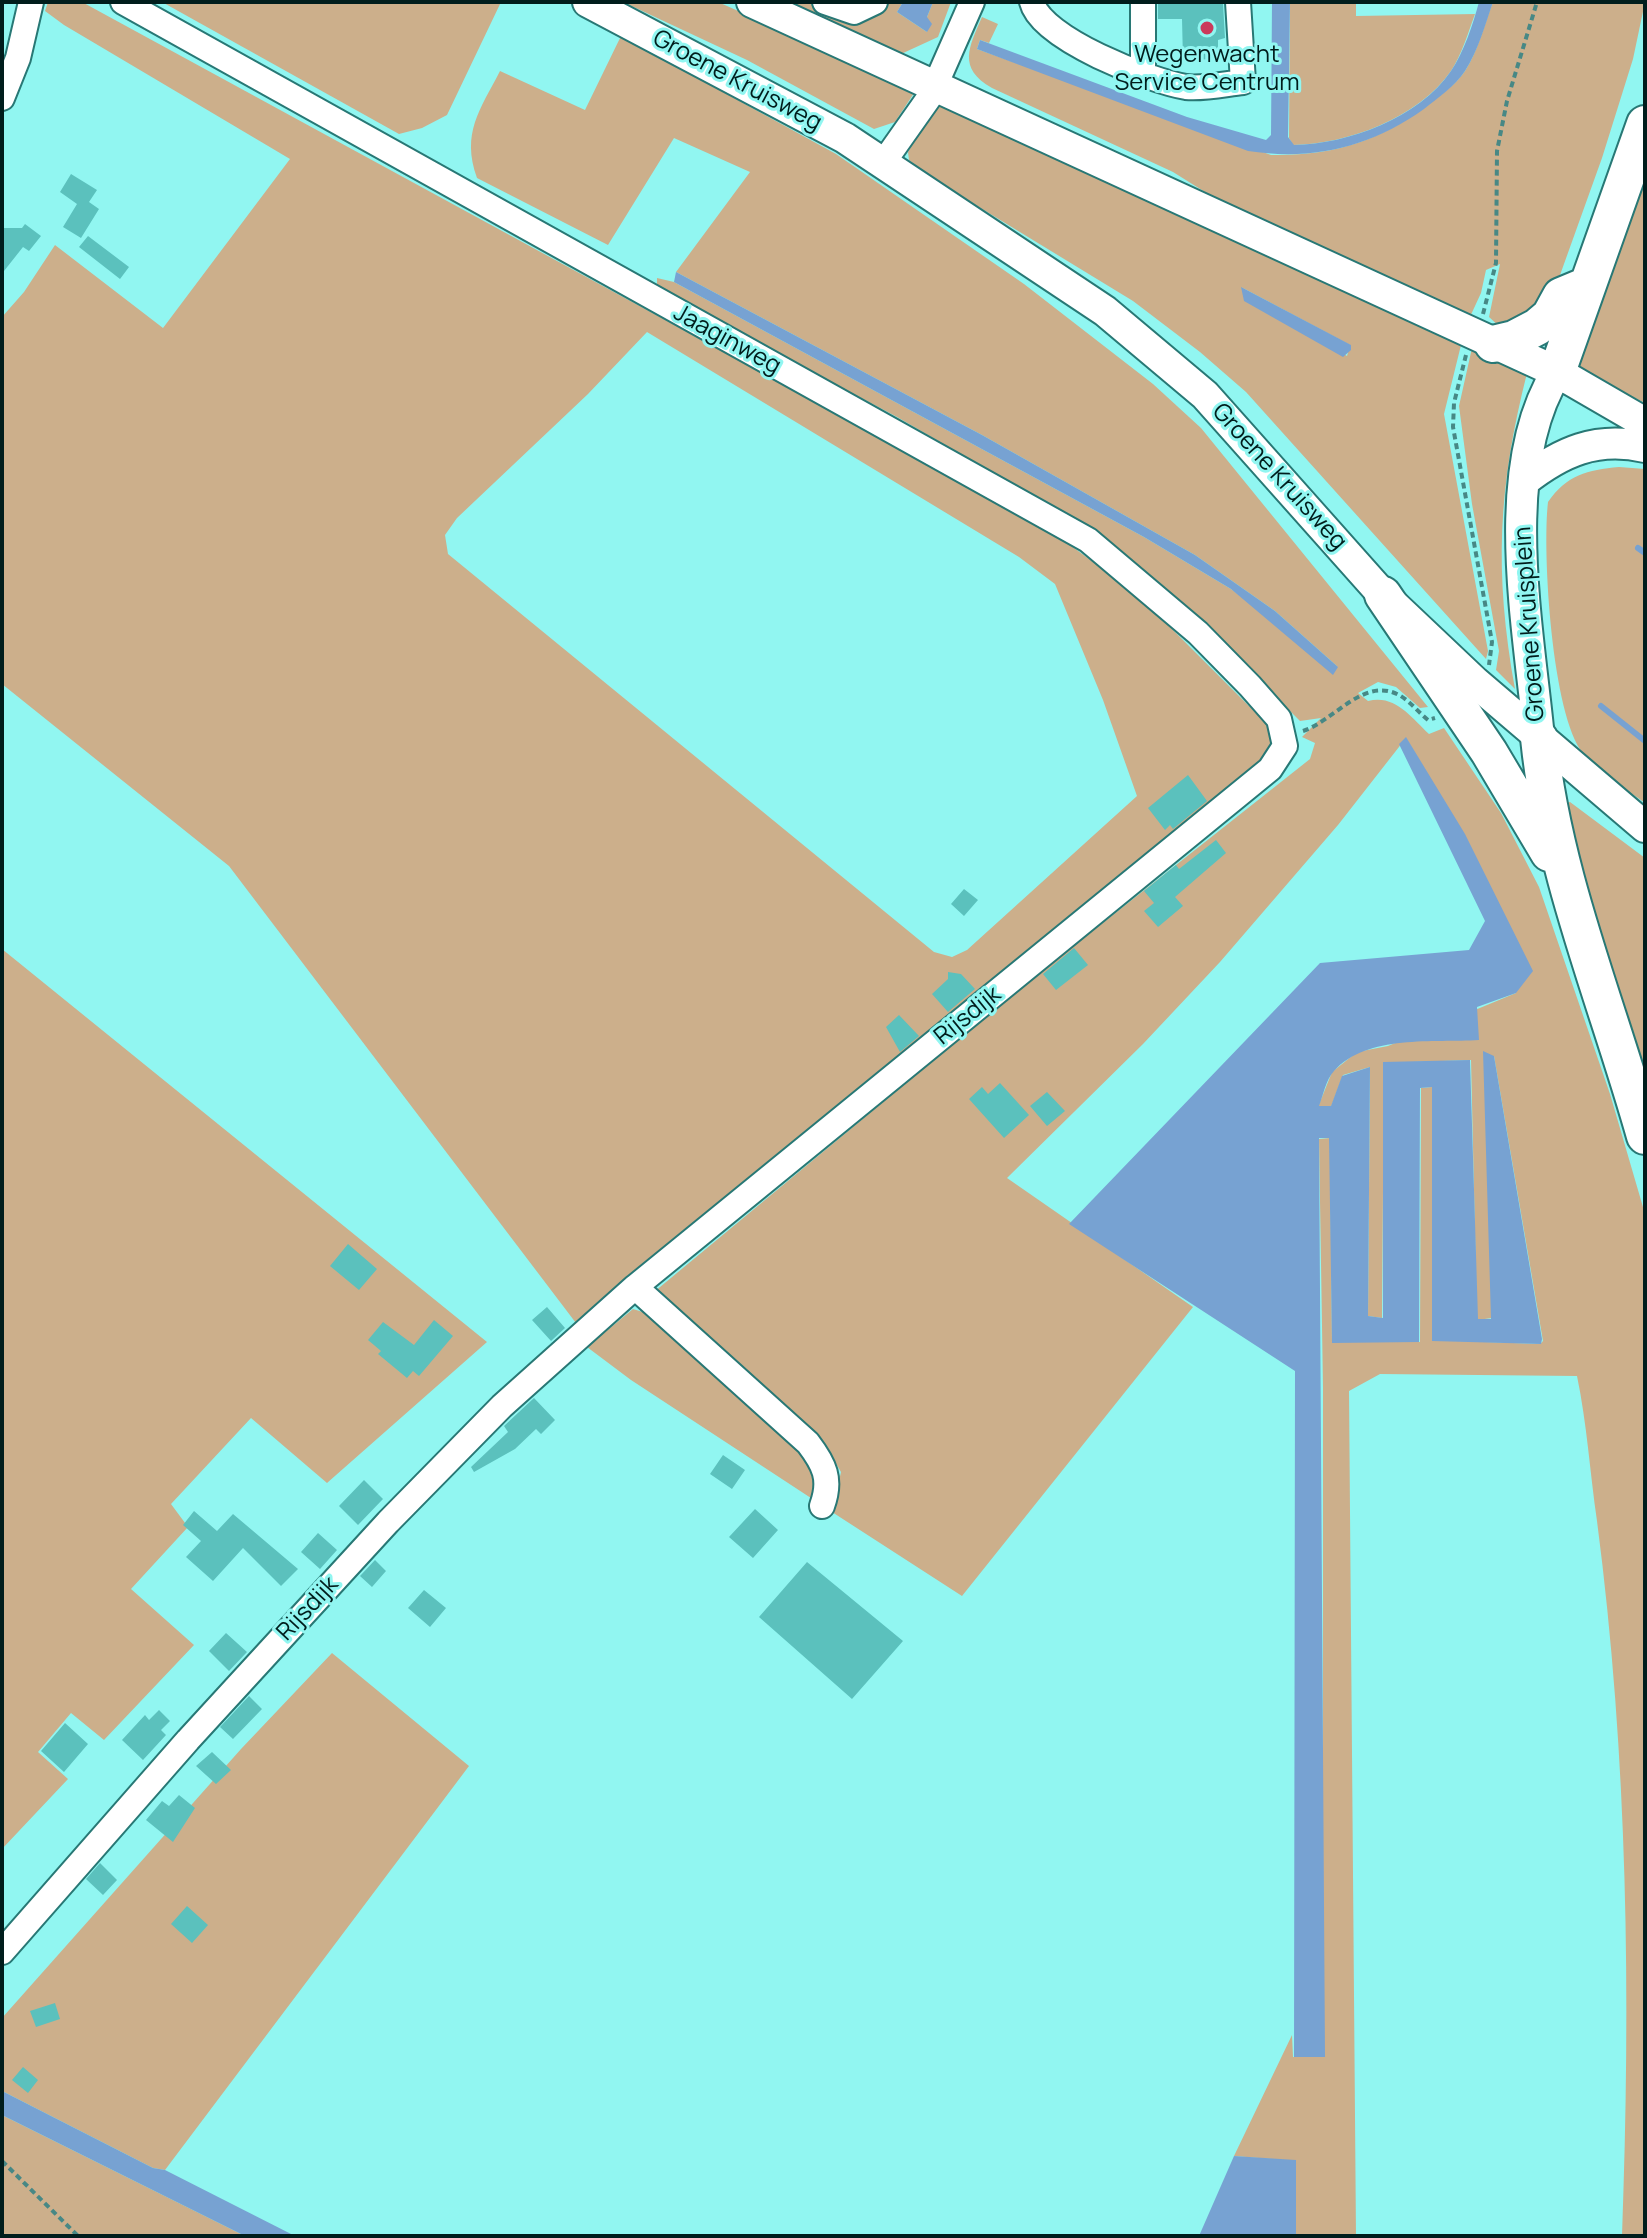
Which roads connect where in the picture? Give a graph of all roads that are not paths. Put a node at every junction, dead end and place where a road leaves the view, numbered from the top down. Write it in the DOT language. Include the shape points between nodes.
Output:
graph roads {
  1 [pos="31,2"];
  2 [pos="123,2"];
  3 [pos="588,2"];
  4 [pos="752,2"];
  5 [pos="825,2"];
  6 [pos="875,2"];
  7 [pos="972,2"];
  8 [pos="1032,2"];
  9 [pos="1143,2"];
  10 [pos="1238,2"];
  11 [pos="1143,72"];
  12 [pos="934,86"];
  13 [pos="2,98"];
  14 [pos="1645,124"];
  15 [pos="883,163"];
  16 [pos="1585,286"];
  17 [pos="1484,339"];
  18 [pos="1557,372"];
  19 [pos="1645,423"];
  20 [pos="1645,447"];
  21 [pos="1524,481"];
  22 [pos="1383,595"];
  23 [pos="1464,692"];
  24 [pos="1285,734"];
  25 [pos="1539,738"];
  26 [pos="1645,827"];
  27 [pos="1570,888"];
  28 [pos="1645,1136"];
  29 [pos="635,1287"];
  30 [pos="822,1506"];
  31 [pos="2,1952"];
  1 -- 13 [label="street"];
  2 -- 24 [label="street, Jaaginweg" via="1088,540 1198,633 1279,719"];
  3 -- 15 [label="main road, Groene Kruisweg" via="749,85"];
  4 -- 12 [label="main road"];
  5 -- 6 [label="street" via="854,12"];
  7 -- 12 [label="street"];
  8 -- 11 [label="street" via="1035,13 1058,34"];
  9 -- 11 [label="street"];
  10 -- 11 [label="street" via="1243,82 1188,87"];
  12 -- 15 [label="street"];
  12 -- 17 [label="main road"];
  14 -- 16 [label="highway"];
  15 -- 22 [label="main road, Groene Kruisweg" via="1105,311 1174,368 1236,428"];
  16 -- 17 [label="highway" via="1561,296 1537,327 1514,339"];
  16 -- 18 [label="highway"];
  17 -- 18 [label="main road"];
  18 -- 19 [label="main road"];
  18 -- 21 [label="main road, Groene Kruisplein" via="1535,421"];
  20 -- 21 [label="main road" via="1617,443 1575,448"];
  21 -- 25 [label="main road, Groene Kruisplein" via="1522,573"];
  22 -- 23 [label="highway"];
  23 -- 25 [label="main road"];
  23 -- 27 [label="highway"];
  24 -- 29 [label="street, Rijsdijk" via="1285,746 1270,769"];
  25 -- 26 [label="main road"];
  25 -- 27 [label="highway" via="1544,786"];
  27 -- 28 [label="highway"];
  29 -- 30 [label="street" via="808,1443 825,1466 828,1489"];
  29 -- 31 [label="street, Rijsdijk" via="502,1406 388,1522"];
}
